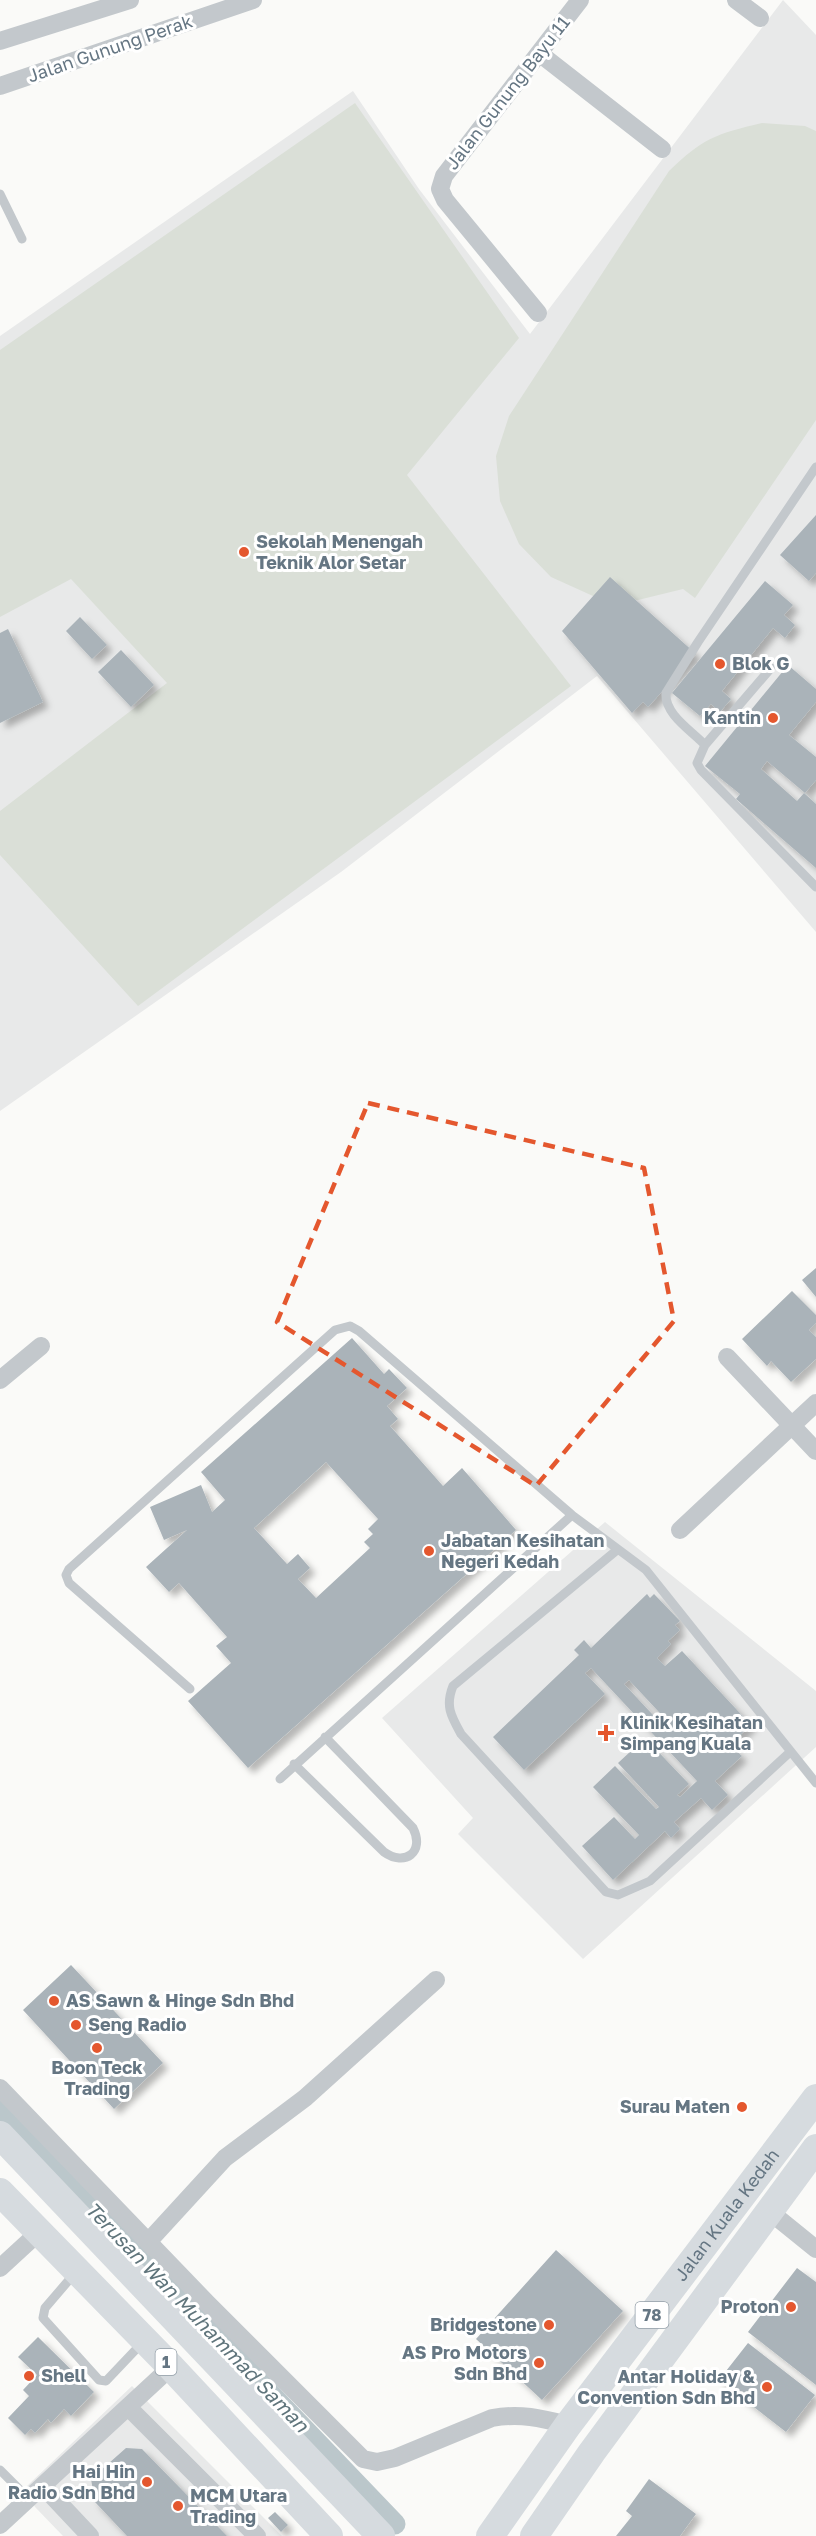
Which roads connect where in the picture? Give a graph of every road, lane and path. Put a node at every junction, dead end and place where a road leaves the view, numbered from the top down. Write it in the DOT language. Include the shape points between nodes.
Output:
graph roads {
  1 [pos="130,0"];
  2 [pos="253,0"];
  3 [pos="580,0"];
  4 [pos="736,0"];
  5 [pos="760,18"];
  6 [pos="0,41"];
  7 [pos="539,53"];
  8 [pos="0,86"];
  9 [pos="662,149"];
  10 [pos="0,194"];
  11 [pos="22,240"];
  12 [pos="538,313"];
  13 [pos="816,467"];
  14 [pos="771,668"];
  15 [pos="705,745"];
  16 [pos="816,887"];
  17 [pos="41,1346"];
  18 [pos="727,1356"];
  19 [pos="0,1380"];
  20 [pos="816,1402"];
  21 [pos="792,1425"];
  22 [pos="816,1451"];
  23 [pos="572,1515"];
  24 [pos="680,1530"];
  25 [pos="617,1550"];
  26 [pos="190,1689"];
  27 [pos="325,1737"];
  28 [pos="789,1753"];
  29 [pos="294,1764"];
  30 [pos="280,1779"];
  31 [pos="816,1783"];
  32 [pos="436,1980"];
  33 [pos="0,2088"];
  34 [pos="816,2098"];
  35 [pos="0,2135"];
  36 [pos="816,2148"];
  37 [pos="0,2192"];
  38 [pos="770,2211"];
  39 [pos="38,2233"];
  40 [pos="148,2242"];
  41 [pos="816,2250"];
  42 [pos="0,2268"];
  43 [pos="77,2271"];
  44 [pos="145,2340"];
  45 [pos="171,2367"];
  46 [pos="129,2408"];
  47 [pos="568,2425"];
  48 [pos="0,2470"];
  49 [pos="43,2486"];
  50 [pos="28,2498"];
  51 [pos="0,2525"];
  52 [pos="490,2535"];
  53 [pos="90,2536"];
  54 [pos="257,2536"];
  55 [pos="329,2536"];
  56 [pos="381,2536"];
  57 [pos="534,2536"];
  1 -- 6 [label="street"];
  2 -- 8 [label="street, Jalan Gunung Perak"];
  3 -- 7 [label="street, Jalan Gunung Bayu 11"];
  4 -- 5 [label="street"];
  7 -- 9 [label="street"];
  7 -- 12 [label="street, Jalan Gunung Bayu 11" via="444,176 440,189"];
  10 -- 11 [label="lane"];
  13 -- 15 [label="lane" via="666,693 665,702 671,711"];
  14 -- 15 [label="lane"];
  15 -- 16 [label="lane" via="697,763 701,770"];
  17 -- 19 [label="street"];
  18 -- 21 [label="street"];
  20 -- 21 [label="street"];
  21 -- 22 [label="street"];
  21 -- 24 [label="street"];
  23 -- 25 [label="lane"];
  23 -- 26 [label="lane" via="359,1331 350,1326 335,1330 66,1575 69,1583"];
  23 -- 27 [label="lane"];
  25 -- 28 [label="lane" via="646,1570"];
  25 -- 28 [label="lane" via="453,1686 448,1700 452,1719 461,1734 606,1892 618,1895 650,1881"];
  27 -- 29 [label="lane"];
  27 -- 29 [label="lane" via="413,1828 418,1837 411,1855 392,1858 384,1852"];
  28 -- 31 [label="lane"];
  29 -- 30 [label="lane"];
  32 -- 40 [label="street" via="306,2098 225,2158"];
  33 -- 40 [label="street"];
  34 -- 47 [label="main road, Jalan Kuala Kedah / 78"];
  35 -- 56 [label="main road, 1"];
  36 -- 38 [label="main road, Jalan Kuala Kedah / 78"];
  37 -- 39 [label="main road, 1"];
  38 -- 41 [label="street"];
  38 -- 57 [label="main road, Jalan Kuala Kedah / 78"];
  39 -- 42 [label="street"];
  39 -- 43 [label="main road, 1"];
  40 -- 47 [label="street" via="363,2459 377,2462 395,2458 500,2416 520,2414"];
  43 -- 44 [label="main road, 1"];
  43 -- 44 [label="lane" via="45,2308 43,2318 99,2380 106,2381"];
  44 -- 45 [label="main road, 1"];
  45 -- 46 [label="street"];
  45 -- 55 [label="main road, 1"];
  46 -- 49 [label="street"];
  46 -- 54 [label="street"];
  47 -- 52 [label="main road, Jalan Kuala Kedah / 78"];
  48 -- 50 [label="lane"];
  49 -- 50 [label="street"];
  49 -- 53 [label="street"];
  50 -- 51 [label="street"];
}
